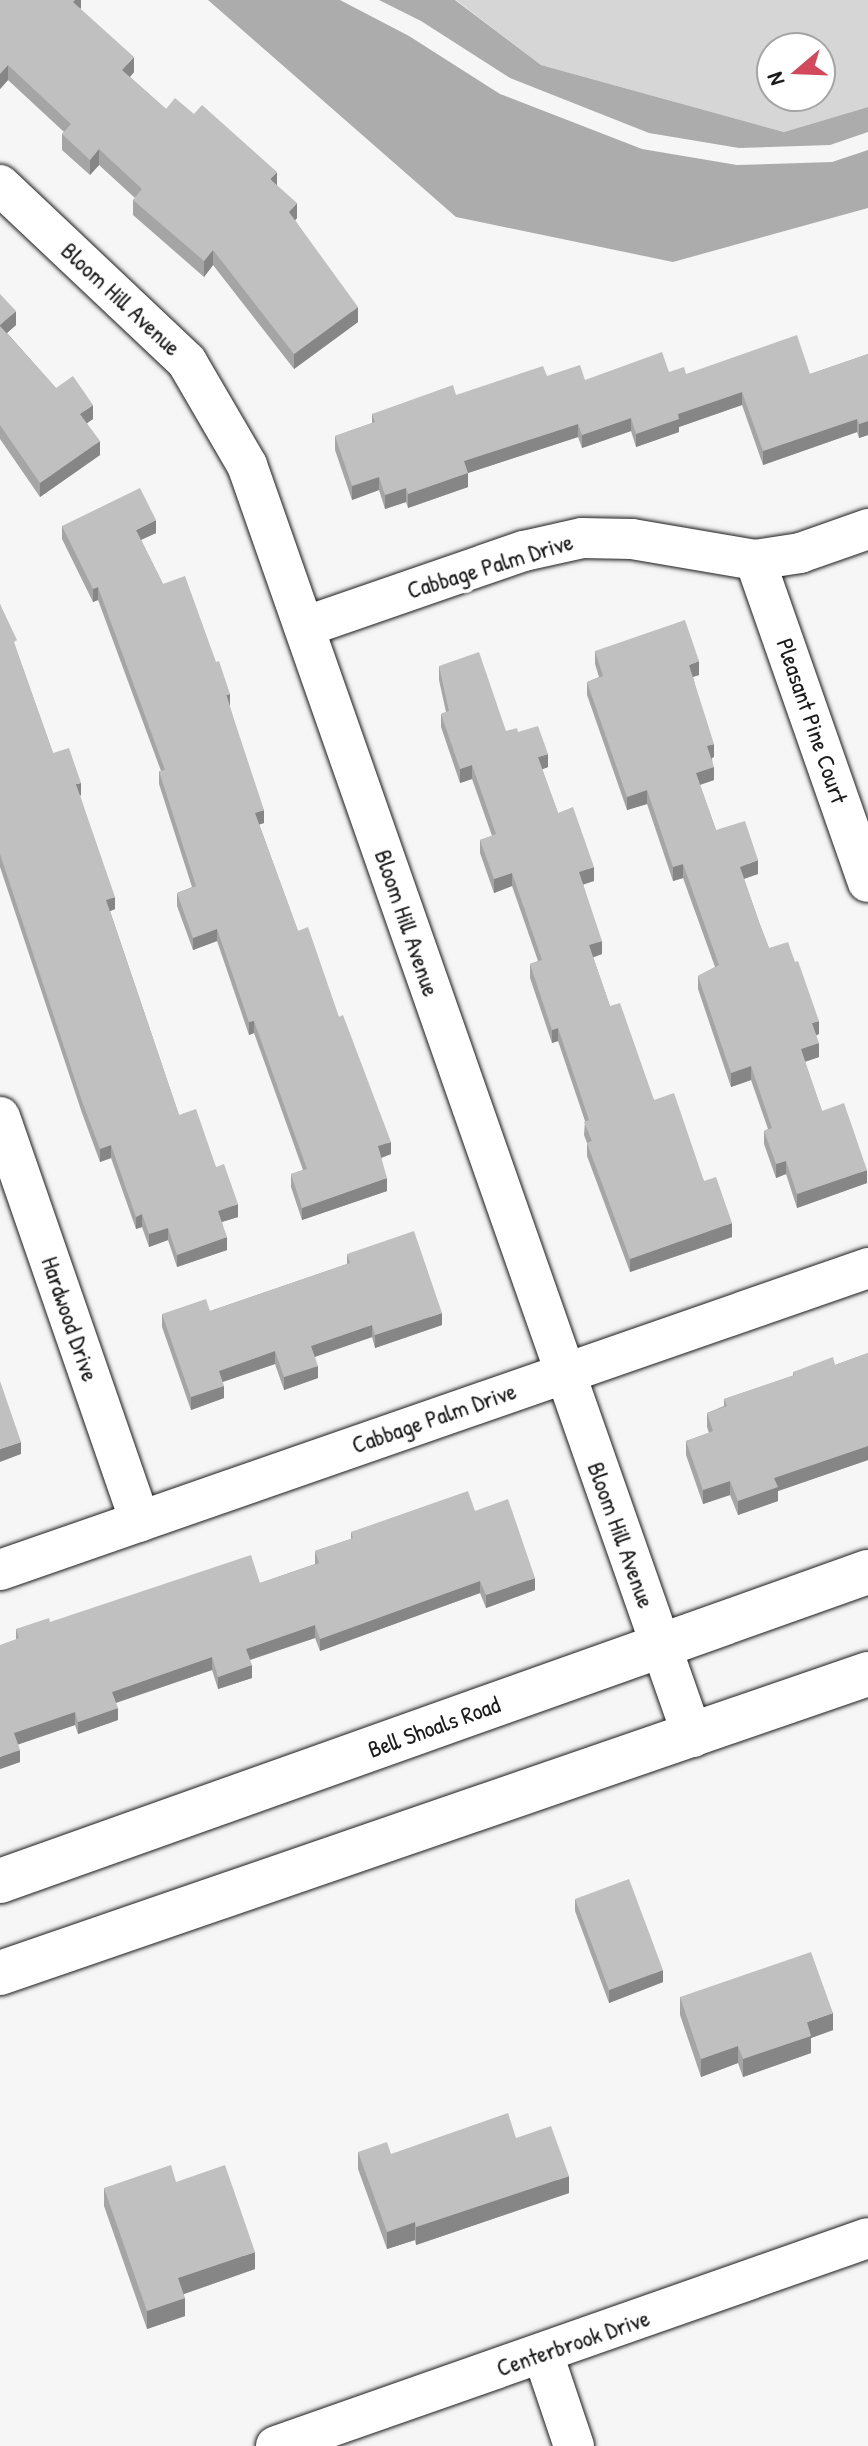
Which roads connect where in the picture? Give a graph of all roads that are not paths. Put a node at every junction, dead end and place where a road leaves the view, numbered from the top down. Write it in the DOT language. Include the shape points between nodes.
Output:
graph roads {
  1 [pos="0,185"];
  2 [pos="868,529"];
  3 [pos="755,560"];
  4 [pos="304,627"];
  5 [pos="868,882"];
  6 [pos="0,1117"];
  7 [pos="868,1268"];
  8 [pos="563,1373"];
  9 [pos="140,1521"];
  10 [pos="0,1570"];
  11 [pos="868,1572"];
  12 [pos="661,1646"];
  13 [pos="868,1674"];
  14 [pos="693,1737"];
  15 [pos="0,1881"];
  16 [pos="0,1973"];
  17 [pos="868,2238"];
  18 [pos="543,2354"];
  19 [pos="276,2446"];
  20 [pos="574,2446"];
  1 -- 4 [label="street, Bloom Hill Avenue" via="187,362 247,465"];
  2 -- 3 [label="street, Cabbage Palm Drive" via="800,553"];
  3 -- 4 [label="street, Cabbage Palm Drive" via="632,539 582,538 524,551"];
  3 -- 5 [label="street, Pleasant Pine Court"];
  4 -- 8 [label="street, Bloom Hill Avenue"];
  6 -- 9 [label="street, Hardwood Drive"];
  7 -- 8 [label="street, Cabbage Palm Drive"];
  8 -- 9 [label="street, Cabbage Palm Drive"];
  8 -- 12 [label="street, Bloom Hill Avenue"];
  9 -- 10 [label="street, Cabbage Palm Drive"];
  11 -- 12 [label="main road, Bell Shoals Road"];
  12 -- 14 [label="street, Bloom Hill Avenue"];
  12 -- 15 [label="main road, Bell Shoals Road"];
  13 -- 14 [label="main road"];
  14 -- 16 [label="main road"];
  17 -- 18 [label="street, Centerbrook Drive"];
  18 -- 19 [label="street, Centerbrook Drive"];
  18 -- 20 [label="street"];
}
